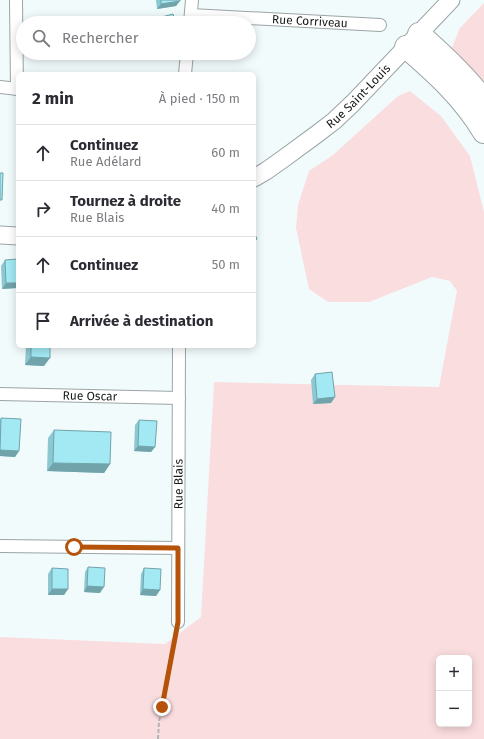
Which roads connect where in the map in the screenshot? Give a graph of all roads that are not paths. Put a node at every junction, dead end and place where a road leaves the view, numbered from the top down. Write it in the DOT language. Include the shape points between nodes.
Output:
graph roads {
  1 [pos="16,0"];
  2 [pos="192,0"];
  3 [pos="451,0"];
  4 [pos="16,16"];
  5 [pos="191,16"];
  6 [pos="256,21"];
  7 [pos="380,25"];
  8 [pos="412,40"];
  9 [pos="17,60"];
  10 [pos="186,60"];
  11 [pos="18,72"];
  12 [pos="185,72"];
  13 [pos="0,87"];
  14 [pos="16,89"];
  15 [pos="484,101"];
  16 [pos="484,132"];
  17 [pos="256,177"];
  18 [pos="0,235"];
  19 [pos="16,236"];
  20 [pos="179,348"];
  21 [pos="0,394"];
  22 [pos="179,398"];
  23 [pos="0,546"];
  24 [pos="178,548"];
  25 [pos="178,622"];
  1 -- 4 [label="street"];
  2 -- 5 [label="street"];
  3 -- 8 [label="main road, Rue Saint-Louis"];
  6 -- 7 [label="street, Rue Corriveau"];
  8 -- 15 [label="highway" via="455,68"];
  8 -- 16 [label="highway" via="438,76 468,107"];
  8 -- 17 [label="main road, Rue Saint-Louis" via="334,121"];
  9 -- 11 [label="street"];
  10 -- 12 [label="street"];
  13 -- 14 [label="street"];
  18 -- 19 [label="main road"];
  20 -- 22 [label="street, Rue Blais"];
  21 -- 22 [label="street, Rue Oscar"];
  22 -- 24 [label="street, Rue Blais"];
  23 -- 24 [label="street"];
  24 -- 25 [label="street, Rue Blais"];
}
